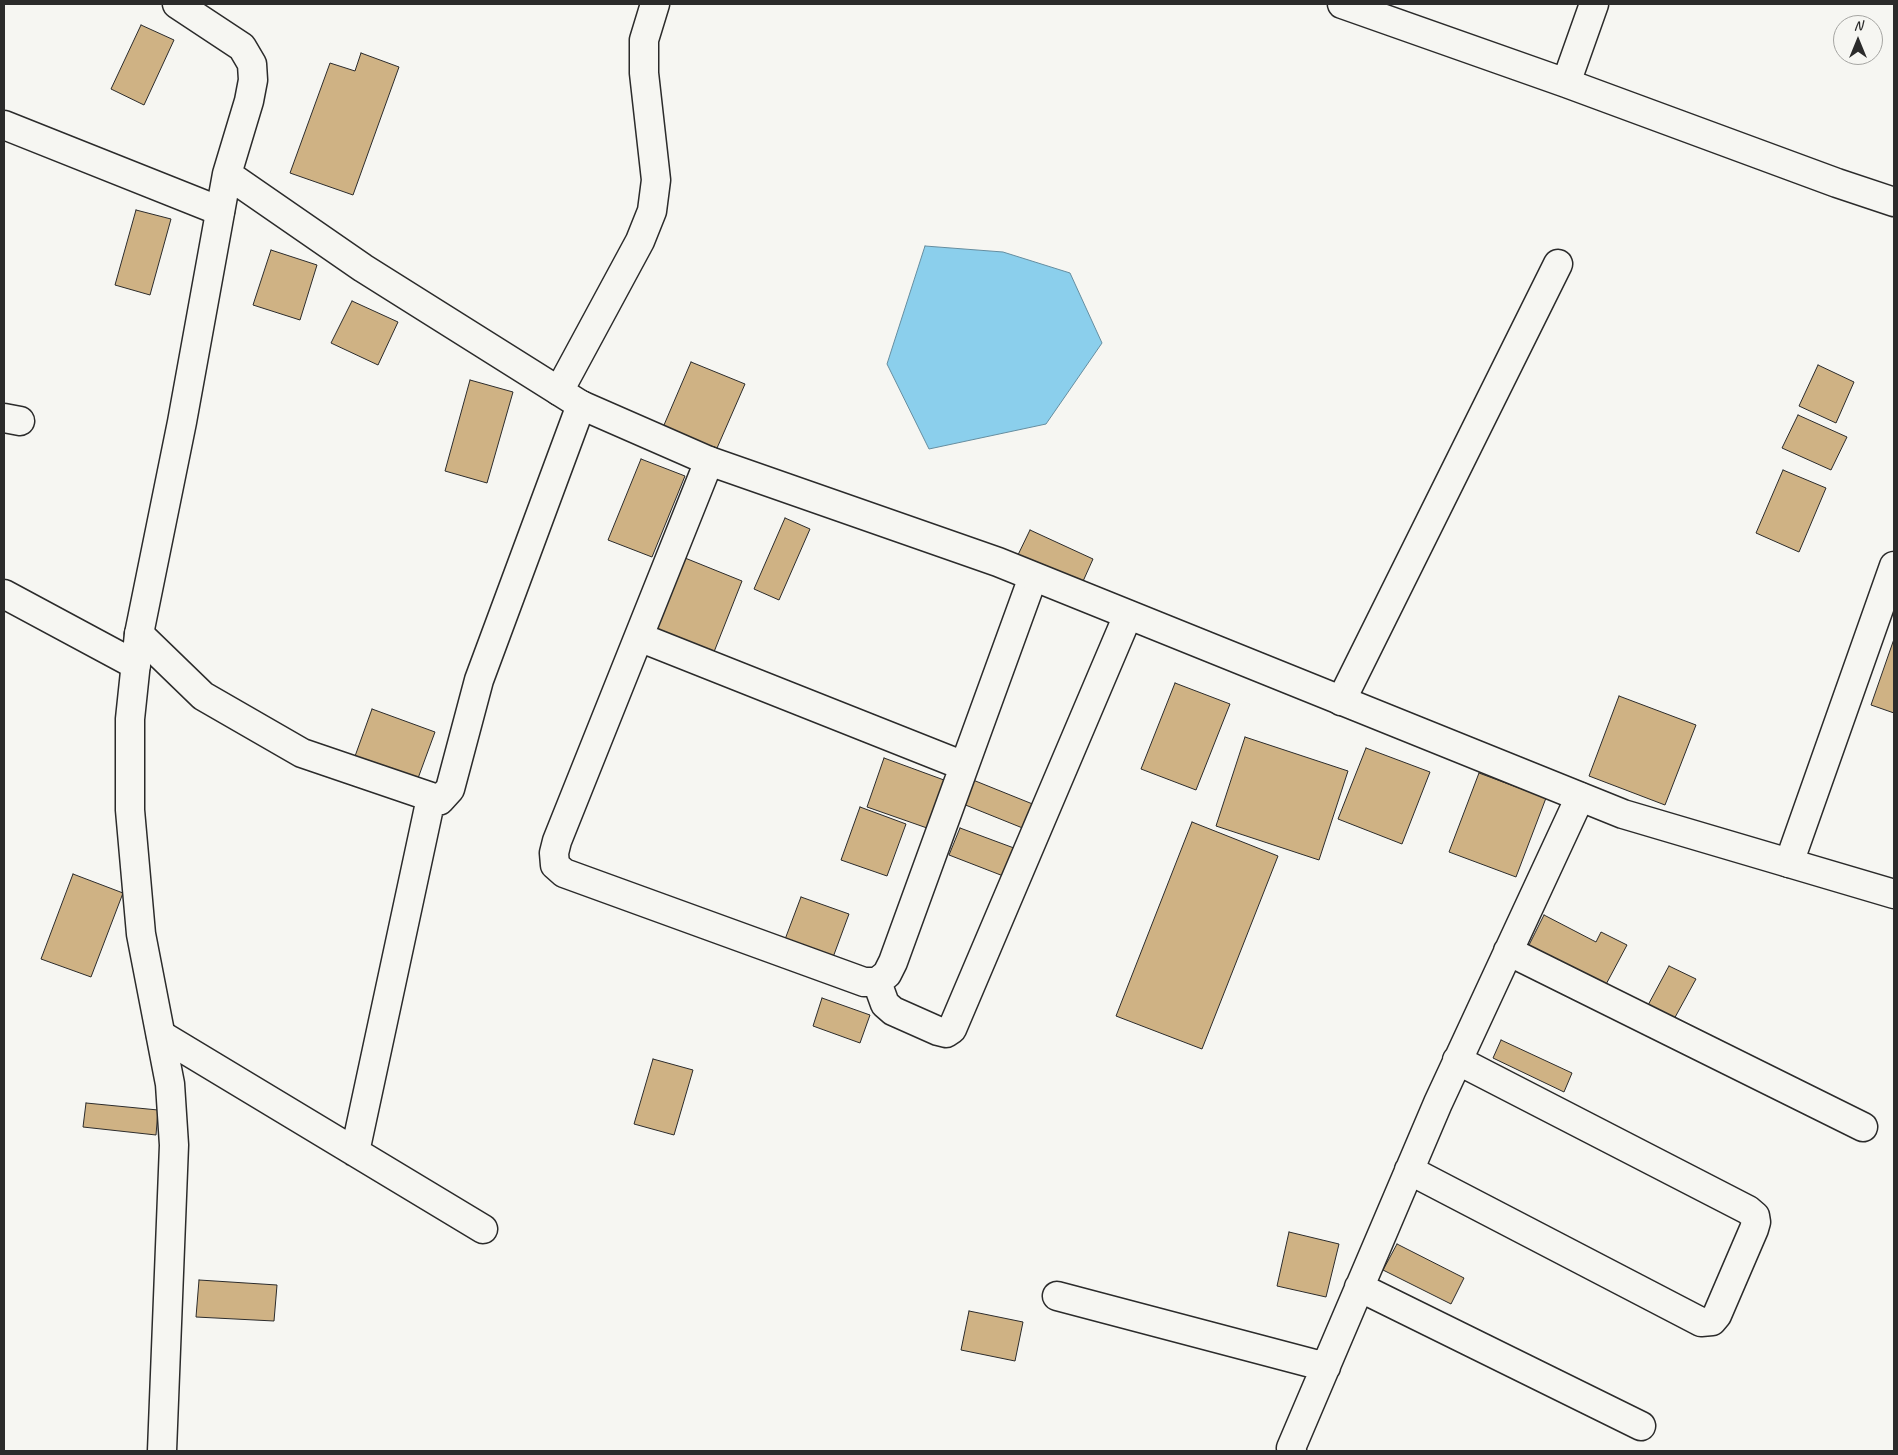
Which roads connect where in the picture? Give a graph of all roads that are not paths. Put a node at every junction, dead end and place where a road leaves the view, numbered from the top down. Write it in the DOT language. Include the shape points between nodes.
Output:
graph roads {
  1 [pos="177,4"];
  2 [pos="655,4"];
  3 [pos="1344,4"];
  4 [pos="1594,4"];
  5 [pos="1566,83"];
  6 [pos="4,126"];
  7 [pos="226,174"];
  8 [pos="1894,202"];
  9 [pos="220,211"];
  10 [pos="1558,264"];
  11 [pos="570,398"];
  12 [pos="709,461"];
  13 [pos="1894,566"];
  14 [pos="1033,577"];
  15 [pos="4,594"];
  16 [pos="1128,615"];
  17 [pos="139,634"];
  18 [pos="639,637"];
  19 [pos="136,665"];
  20 [pos="1341,701"];
  21 [pos="964,766"];
  22 [pos="1580,797"];
  23 [pos="431,798"];
  24 [pos="1789,863"];
  25 [pos="1894,894"];
  26 [pos="1508,951"];
  27 [pos="876,982"];
  28 [pos="161,1035"];
  29 [pos="1458,1060"];
  30 [pos="1863,1127"];
  31 [pos="355,1152"];
  32 [pos="1409,1170"];
  33 [pos="483,1229"];
  34 [pos="1359,1288"];
  35 [pos="1058,1296"];
  36 [pos="1326,1367"];
  37 [pos="1642,1426"];
  38 [pos="162,1451"];
  39 [pos="1292,1451"];
  1 -- 7 [label="street" via="242,47 252,64 249,101"];
  2 -- 11 [label="street" via="644,40 644,73 656,180 652,210"];
  3 -- 5 [label="street"];
  4 -- 5 [label="street"];
  5 -- 8 [label="street"];
  6 -- 9 [label="street"];
  7 -- 9 [label="street"];
  7 -- 11 [label="street" via="363,268"];
  9 -- 17 [label="street"];
  10 -- 20 [label="street"];
  11 -- 12 [label="street"];
  11 -- 23 [label="street" via="479,680 450,789 440,800"];
  12 -- 14 [label="street"];
  12 -- 18 [label="street"];
  13 -- 24 [label="street"];
  14 -- 16 [label="street"];
  14 -- 21 [label="street"];
  15 -- 19 [label="street"];
  16 -- 20 [label="street"];
  16 -- 27 [label="street" via="952,1030 946,1033 938,1031 892,1011 885,1004"];
  17 -- 19 [label="street"];
  17 -- 23 [label="street" via="203,696 294,748"];
  18 -- 21 [label="street"];
  18 -- 27 [label="street" via="557,840 555,865 564,873 864,982"];
  19 -- 28 [label="street" via="130,720 130,810 142,934"];
  20 -- 22 [label="street"];
  21 -- 27 [label="street" via="892,962 887,974"];
  22 -- 24 [label="street" via="1623,814"];
  22 -- 26 [label="street"];
  23 -- 31 [label="street"];
  24 -- 25 [label="street"];
  26 -- 29 [label="street"];
  26 -- 30 [label="street"];
  28 -- 31 [label="street"];
  28 -- 38 [label="street" via="170,1084 174,1145"];
  29 -- 32 [label="street"];
  29 -- 32 [label="street" via="1755,1216 1754,1229 1717,1315 1712,1321 1701,1322"];
  31 -- 33 [label="street"];
  32 -- 34 [label="street"];
  34 -- 36 [label="street"];
  34 -- 37 [label="street"];
  35 -- 36 [label="street"];
  36 -- 39 [label="street"];
}
